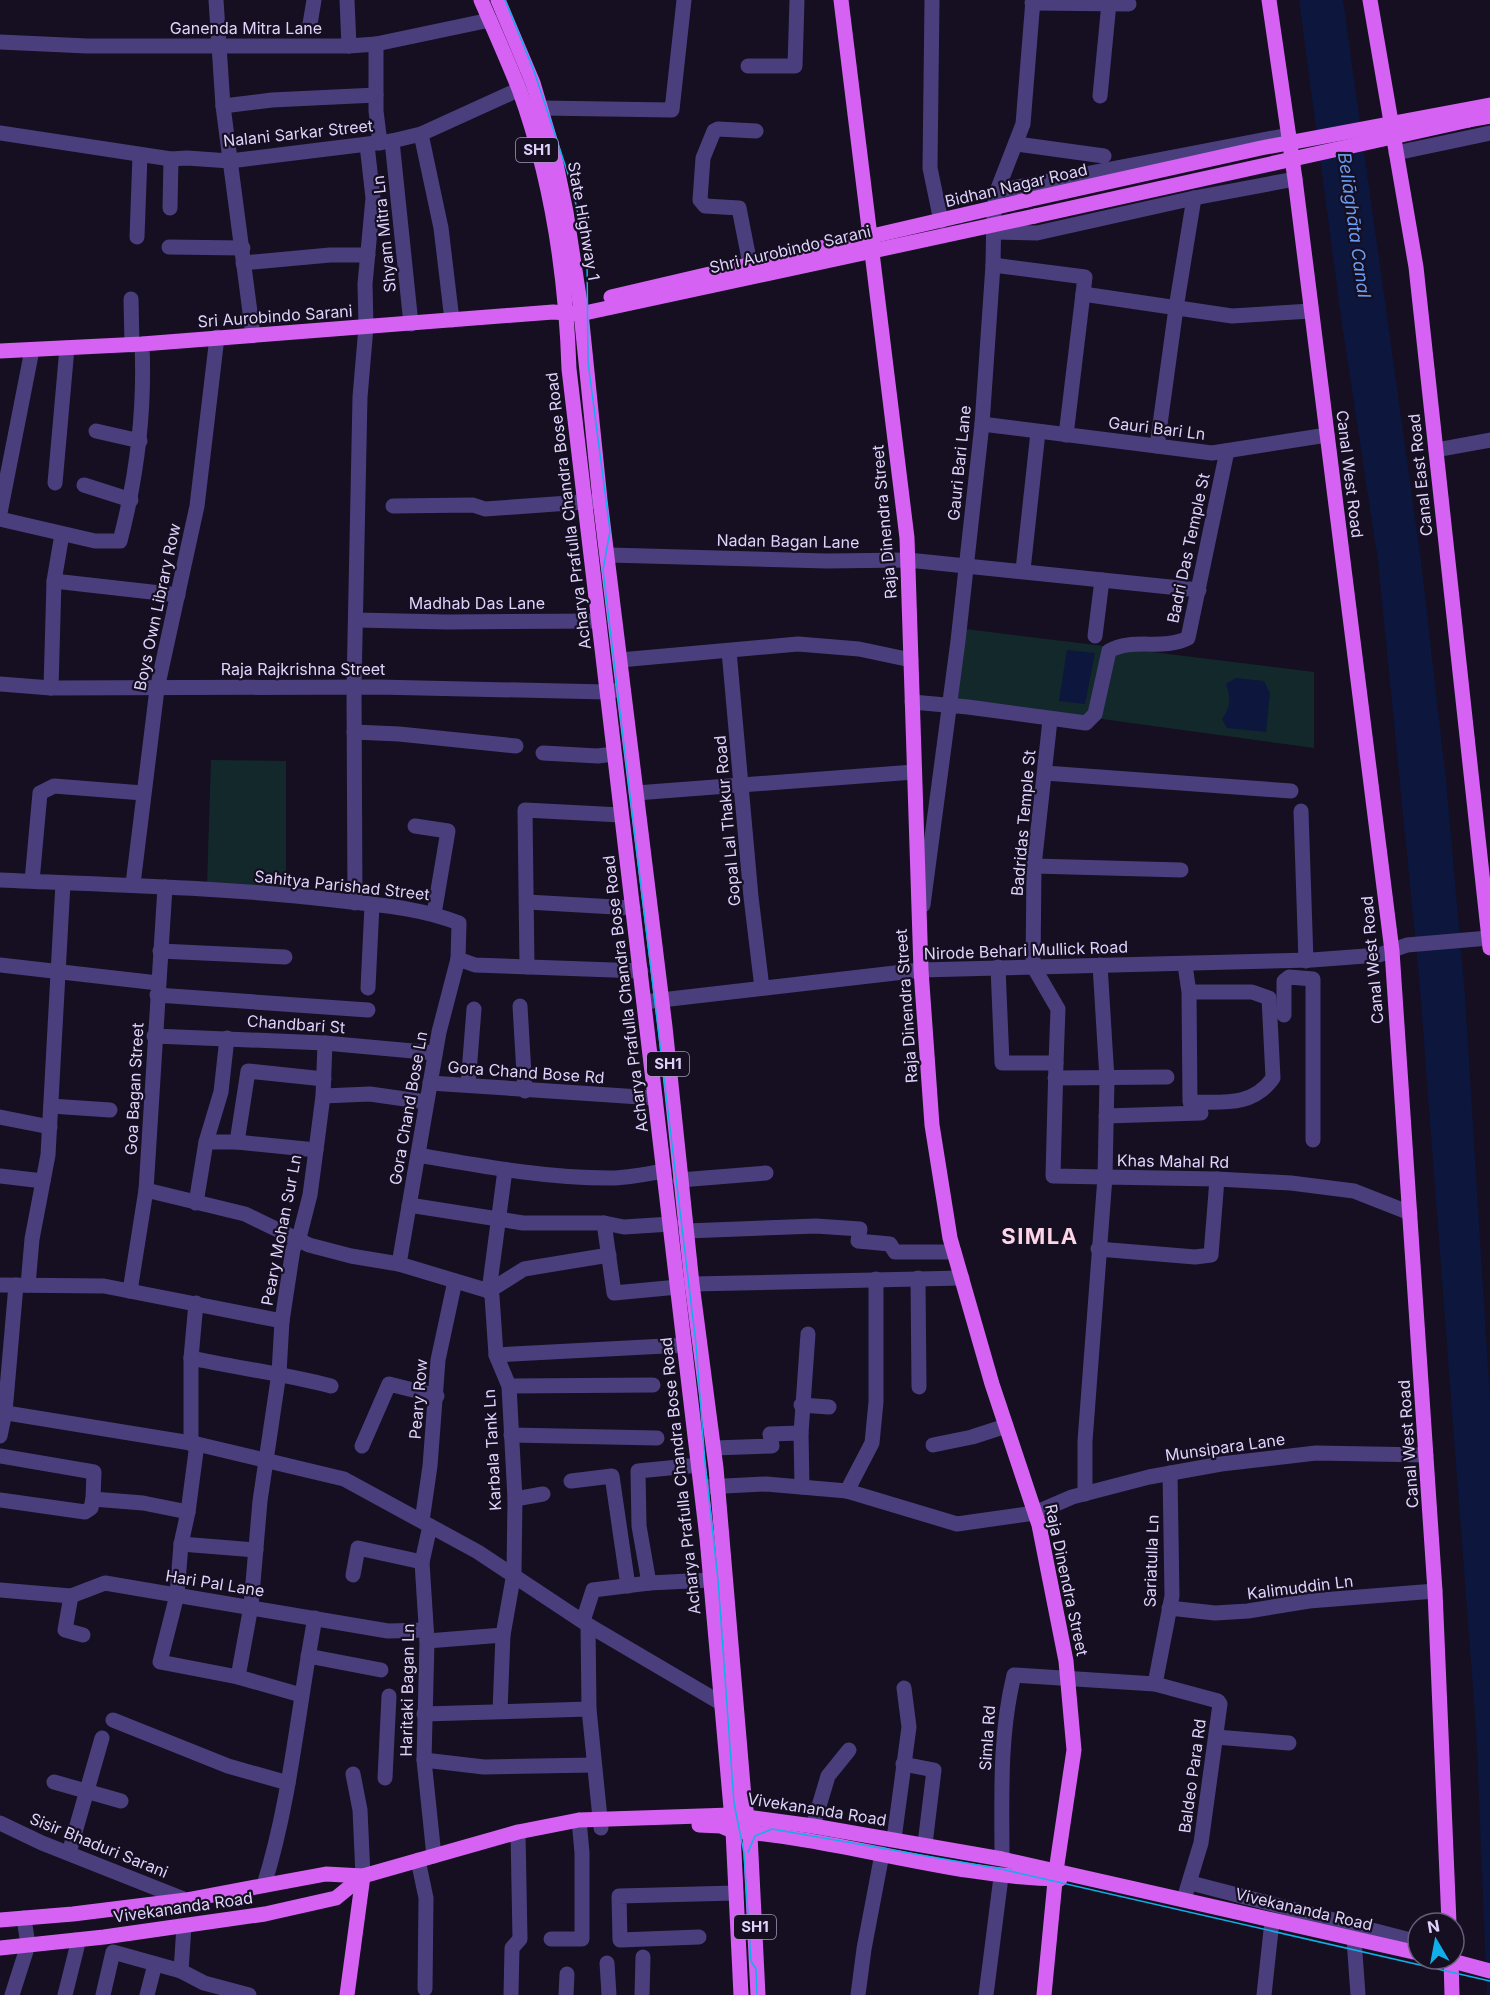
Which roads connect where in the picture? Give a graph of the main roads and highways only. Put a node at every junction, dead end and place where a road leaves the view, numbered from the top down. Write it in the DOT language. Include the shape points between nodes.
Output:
graph roads {
  1 [pos="481,0"];
  2 [pos="498,0"];
  3 [pos="841,0"];
  4 [pos="1269,0"];
  5 [pos="1370,0"];
  6 [pos="526,87"];
  7 [pos="1490,105"];
  8 [pos="1490,116"];
  9 [pos="993,222"];
  10 [pos="872,243"];
  11 [pos="569,310"];
  12 [pos="0,351"];
  13 [pos="1484,942"];
  14 [pos="685,1286"];
  15 [pos="730,1815"];
  16 [pos="761,1818"];
  17 [pos="601,1823"];
  18 [pos="733,1831"];
  19 [pos="750,1832"];
  20 [pos="1055,1875"];
  21 [pos="363,1876"];
  22 [pos="1448,1911"];
  23 [pos="0,1920"];
  24 [pos="0,1947"];
  25 [pos="1406,1950"];
  26 [pos="1466,1964"];
  27 [pos="1450,1971"];
  28 [pos="1490,1971"];
  29 [pos="347,1995"];
  30 [pos="741,1995"];
  31 [pos="758,1995"];
  32 [pos="1044,1995"];
  33 [pos="1452,1995"];
  1 -- 6 [label="main road, Acharya Prafulla Chandra Bose Road / SH1"];
  2 -- 6 [label="main road, State Highway 1 / SH1"];
  3 -- 10 [label="main road, Raja Dinendra Street"];
  4 -- 22 [label="main road, Canal West Road" via="1400,948 1410,1213 1435,1591"];
  5 -- 13 [label="main road, Canal East Road" via="1416,267"];
  6 -- 11 [label="main road, Acharya Prafulla Chandra Bose Road / SH1"];
  6 -- 11 [label="main road, State Highway 1 / SH1" via="541,108 566,212"];
  7 -- 9 [label="main road, Bidhan Nagar Road, bridge" via="1261,148 1027,200"];
  8 -- 9 [label="main road, Shri Aurobindo Sarani, bridge"];
  9 -- 10 [label="main road, Shri Aurobindo Sarani"];
  9 -- 10 [label="main road, Bidhan Nagar Road" via="941,221"];
  10 -- 11 [label="main road, Shri Aurobindo Sarani"];
  10 -- 11 [label="main road, Bidhan Nagar Road" via="750,264"];
  10 -- 20 [label="main road, Raja Dinendra Street" via="908,560 921,970 932,1125 954,1252 1035,1513 1068,1678 1074,1750"];
  11 -- 12 [label="main road, Sri Aurobindo Sarani" via="137,345"];
  11 -- 14 [label="main road, Acharya Prafulla Chandra Bose Road / SH1" via="569,369 613,754 671,1224"];
  11 -- 14 [label="main road, Acharya Prafulla Chandra Bose Road / SH1" via="609,555 662,999 686,1231"];
  14 -- 15 [label="main road, Acharya Prafulla Chandra Bose Road / SH1" via="684,1345 699,1465"];
  14 -- 16 [label="main road, Acharya Prafulla Chandra Bose Road / SH1" via="714,1448 736,1714"];
  15 -- 16 [label="main road, Vivekananda Road"];
  15 -- 17 [label="main road, Vivekananda Road"];
  15 -- 18 [label="main road, Acharya Prafulla Chandra Bose Road / SH1"];
  16 -- 19 [label="main road, Acharya Prafulla Chandra Bose Road / SH1"];
  16 -- 20 [label="main road, Vivekananda Road" via="925,1844 1002,1859"];
  17 -- 18 [label="main road, Vivekananda Road" via="703,1824"];
  17 -- 21 [label="main road, Vivekananda Road" via="518,1832"];
  18 -- 19 [label="main road, Vivekananda Road"];
  18 -- 30 [label="main road, Acharya Prafulla Chandra Bose Road / SH1"];
  19 -- 20 [label="main road, Vivekananda Road" via="1001,1877"];
  19 -- 31 [label="main road, Acharya Prafulla Chandra Bose Road / SH1"];
  20 -- 25 [label="main road, Vivekananda Road" via="1184,1899"];
  20 -- 32 [label="main road, Raja Dinendra Street"];
  21 -- 23 [label="main road, Vivekananda Road" via="326,1874 186,1900"];
  21 -- 24 [label="main road, Vivekananda Road" via="336,1898 265,1914"];
  21 -- 29 [label="main road"];
  26 -- 28 [label="main road"];
  27 -- 33 [label="main road"];
}
